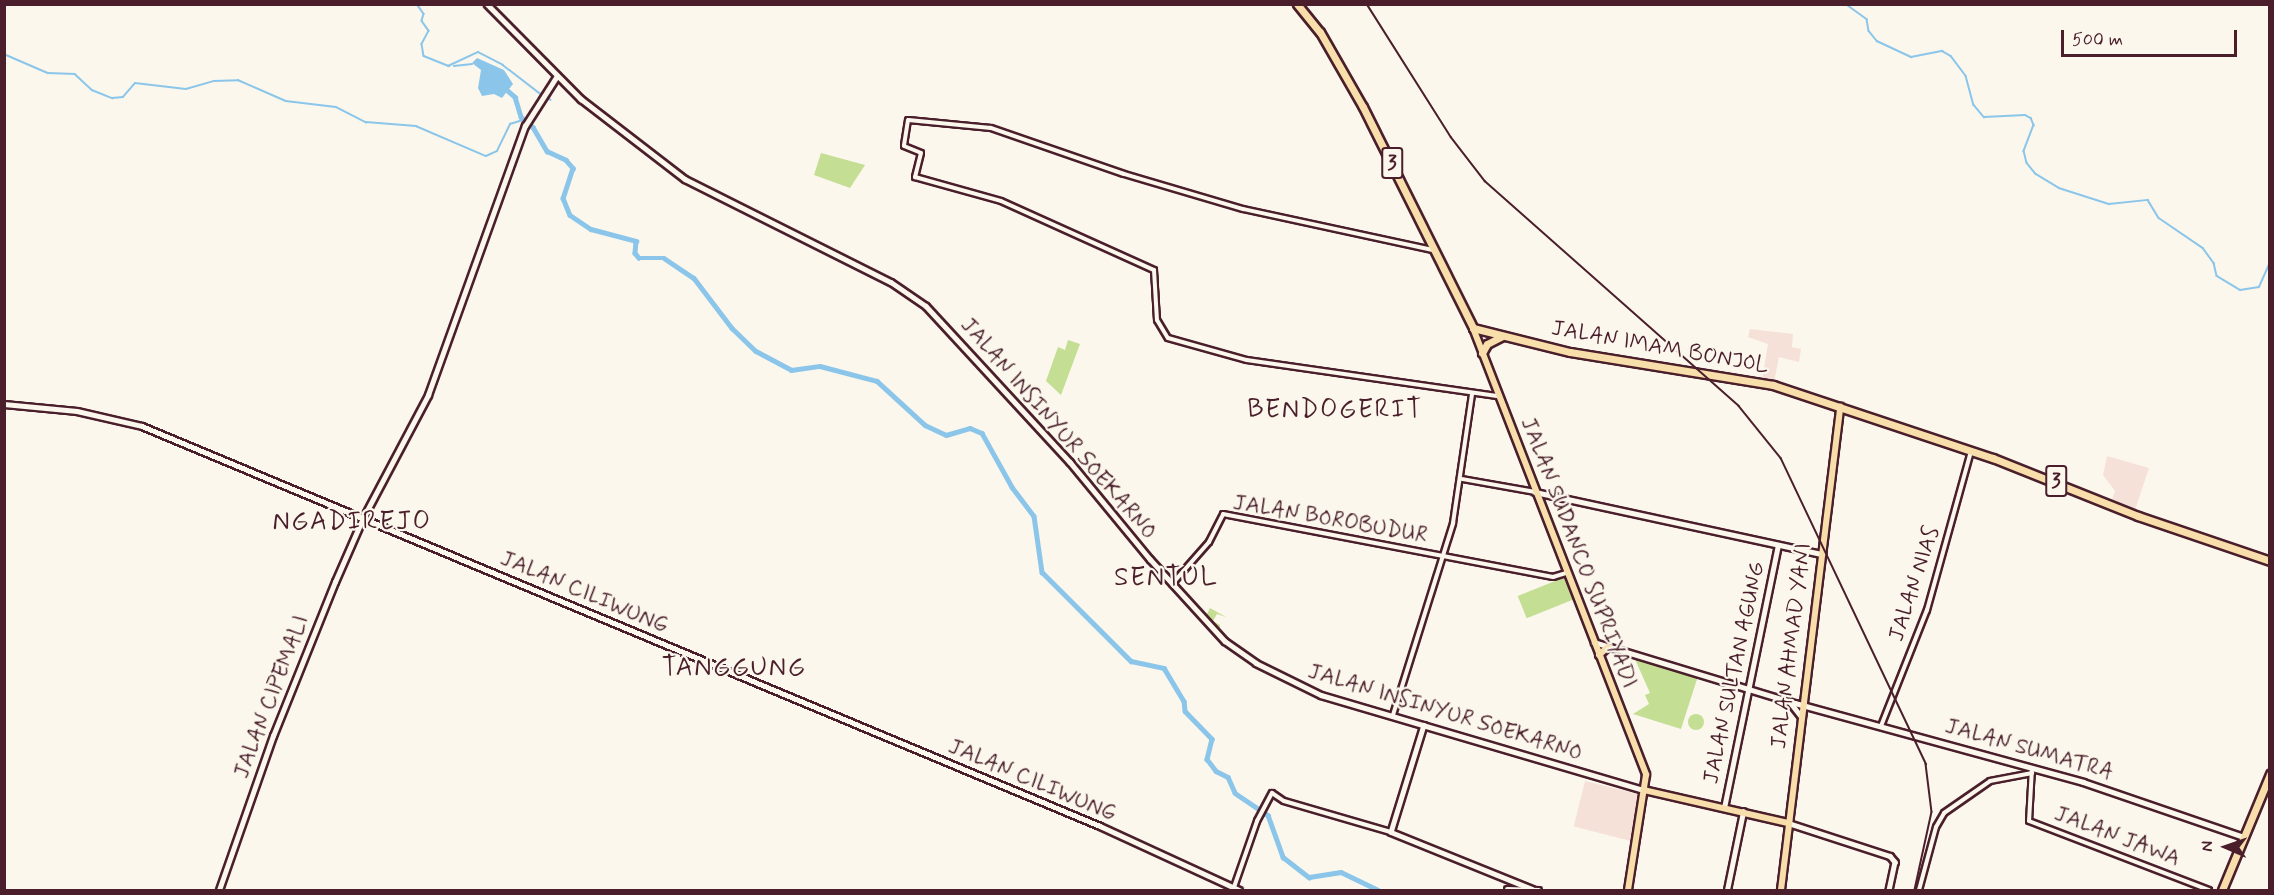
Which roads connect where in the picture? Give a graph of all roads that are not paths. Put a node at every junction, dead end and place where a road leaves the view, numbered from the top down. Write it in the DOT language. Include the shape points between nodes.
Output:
graph roads {
  1 [pos="487,4"];
  2 [pos="1297,4"];
  3 [pos="557,76"];
  4 [pos="1436,250"];
  5 [pos="1473,328"];
  6 [pos="1503,336"];
  7 [pos="1482,353"];
  8 [pos="1473,393"];
  9 [pos="1498,396"];
  10 [pos="4,404"];
  11 [pos="1840,407"];
  12 [pos="1971,451"];
  13 [pos="1462,478"];
  14 [pos="1535,492"];
  15 [pos="363,518"];
  16 [pos="1778,545"];
  17 [pos="1819,554"];
  18 [pos="1444,557"];
  19 [pos="2270,561"];
  20 [pos="1566,573"];
  21 [pos="1557,577"];
  22 [pos="1569,580"];
  23 [pos="1172,584"];
  24 [pos="1594,642"];
  25 [pos="1608,647"];
  26 [pos="1599,655"];
  27 [pos="1747,688"];
  28 [pos="1788,700"];
  29 [pos="1802,705"];
  30 [pos="1393,715"];
  31 [pos="1801,716"];
  32 [pos="1882,724"];
  33 [pos="1424,725"];
  34 [pos="2032,771"];
  35 [pos="2270,774"];
  36 [pos="1646,776"];
  37 [pos="1644,790"];
  38 [pos="1659,793"];
  39 [pos="1724,808"];
  40 [pos="1743,812"];
  41 [pos="1788,823"];
  42 [pos="1391,832"];
  43 [pos="2244,837"];
  44 [pos="1509,880"];
  45 [pos="1234,888"];
  46 [pos="1532,889"];
  47 [pos="1507,890"];
  48 [pos="219,891"];
  49 [pos="1538,891"];
  50 [pos="1628,891"];
  51 [pos="1727,891"];
  52 [pos="1781,891"];
  53 [pos="1889,891"];
  54 [pos="1919,891"];
  55 [pos="2209,891"];
  56 [pos="2222,891"];
  1 -- 3 [label="main road, JALAN INSINYUR SOEKARNO"];
  2 -- 4 [label="highway, 3" via="1312,19 1337,61"];
  3 -- 15 [label="main road, JALAN CIPEMALI" via="526,123 452,336 403,444"];
  3 -- 23 [label="main road, JALAN INSINYUR SOEKARNO" via="690,182 914,296 1070,462"];
  4 -- 5 [label="highway, 3"];
  4 -- 8 [label="street" via="1290,220 1208,198 991,128 908,120 904,146 921,153 915,177 1001,201 1154,270 1157,320 1166,336 1247,360"];
  5 -- 6 [label="highway, JALAN IMAM BONJOL / 3"];
  5 -- 7 [label="main road, JALAN SUDANCO SUPRIYADI"];
  6 -- 7 [label="highway" via="1491,341"];
  6 -- 11 [label="highway, JALAN IMAM BONJOL / 3" via="1570,352 1762,382"];
  7 -- 9 [label="main road, JALAN SUDANCO SUPRIYADI"];
  8 -- 9 [label="street"];
  8 -- 13 [label="street"];
  9 -- 14 [label="main road, JALAN SUDANCO SUPRIYADI"];
  10 -- 15 [label="main road, JALAN CILIWUNG" via="77,411 142,426"];
  11 -- 12 [label="highway, 3"];
  11 -- 17 [label="main road, JALAN AHMAD YANI"];
  12 -- 19 [label="highway, 3"];
  12 -- 32 [label="street, JALAN NIAS" via="1919,632"];
  13 -- 14 [label="street"];
  13 -- 18 [label="street"];
  14 -- 16 [label="main road"];
  14 -- 20 [label="main road, JALAN SUDANCO SUPRIYADI"];
  15 -- 45 [label="main road, JALAN CILIWUNG" via="1100,826"];
  15 -- 48 [label="main road, JALAN CIPEMALI" via="273,736"];
  16 -- 17 [label="main road"];
  16 -- 27 [label="main road, JALAN SULTAN AGUNG"];
  17 -- 29 [label="main road, JALAN AHMAD YANI"];
  18 -- 21 [label="street"];
  18 -- 23 [label="street, JALAN BOROBUDUR" via="1222,514 1209,542"];
  18 -- 30 [label="street"];
  20 -- 21 [label="street"];
  20 -- 22 [label="main road, JALAN SUDANCO SUPRIYADI"];
  21 -- 22 [label="street"];
  22 -- 24 [label="main road, JALAN SUDANCO SUPRIYADI"];
  23 -- 30 [label="main road, JALAN INSINYUR SOEKARNO" via="1225,641 1274,675 1321,695"];
  24 -- 25 [label="main road, JALAN SUMATRA"];
  24 -- 26 [label="main road, JALAN SUDANCO SUPRIYADI"];
  25 -- 26 [label="main road"];
  25 -- 27 [label="main road, JALAN SUMATRA"];
  26 -- 36 [label="main road, JALAN SUDANCO SUPRIYADI"];
  27 -- 28 [label="main road, JALAN SUMATRA"];
  27 -- 39 [label="main road, JALAN SULTAN AGUNG"];
  28 -- 29 [label="main road, JALAN SUMATRA"];
  28 -- 31 [label="main road"];
  29 -- 31 [label="main road, JALAN AHMAD YANI"];
  29 -- 32 [label="main road, JALAN SUMATRA"];
  30 -- 33 [label="main road, JALAN INSINYUR SOEKARNO"];
  31 -- 41 [label="main road, JALAN AHMAD YANI"];
  32 -- 34 [label="main road, JALAN SUMATRA"];
  33 -- 37 [label="main road, JALAN INSINYUR SOEKARNO"];
  33 -- 42 [label="main road"];
  34 -- 43 [label="main road, JALAN SUMATRA" via="2148,802"];
  34 -- 54 [label="street" via="1990,781 1944,813"];
  34 -- 55 [label="street, JALAN JAWA" via="2029,821"];
  35 -- 43 [label="highway"];
  36 -- 37 [label="main road, JALAN SUDANCO SUPRIYADI"];
  36 -- 38 [label="main road"];
  37 -- 38 [label="main road"];
  37 -- 50 [label="main road, JALAN SUDANCO SUPRIYADI"];
  38 -- 39 [label="main road"];
  39 -- 40 [label="main road"];
  40 -- 41 [label="main road"];
  40 -- 51 [label="main road"];
  41 -- 52 [label="main road, JALAN AHMAD YANI"];
  41 -- 53 [label="main road" via="1890,856 1894,862"];
  42 -- 44 [label="main road"];
  42 -- 45 [label="street" via="1284,801 1272,793 1257,821"];
  43 -- 56 [label="highway"];
  44 -- 46 [label="main road"];
  44 -- 47 [label="main road"];
  46 -- 47 [label="main road"];
  46 -- 49 [label="main road"];
}
